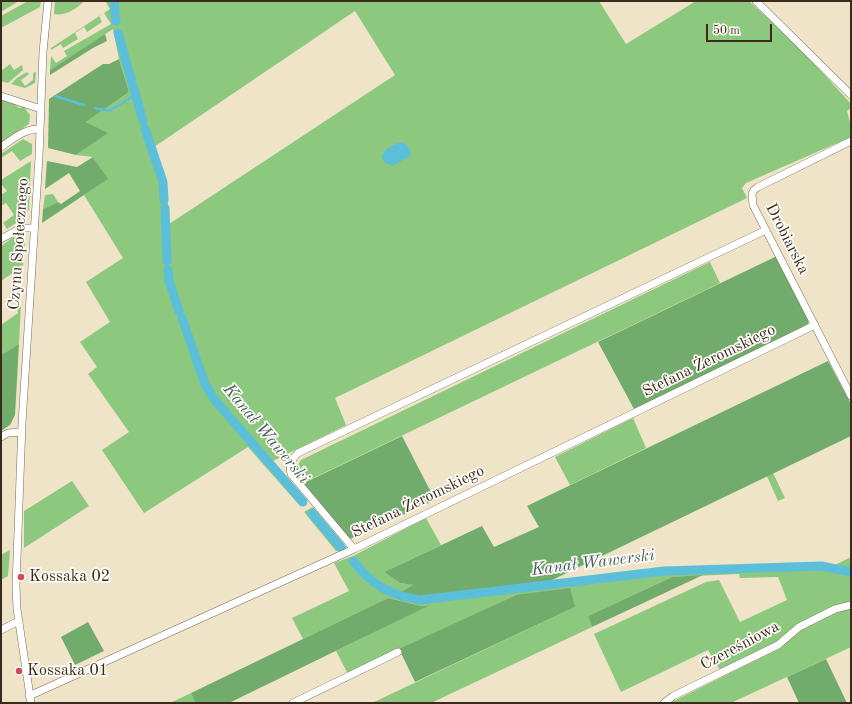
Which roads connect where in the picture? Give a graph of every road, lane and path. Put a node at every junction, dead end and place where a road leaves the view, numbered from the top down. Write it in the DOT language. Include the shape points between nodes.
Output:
graph roads {
  1 [pos="48,1"];
  2 [pos="756,1"];
  3 [pos="851,95"];
  4 [pos="1,96"];
  5 [pos="41,109"];
  6 [pos="40,129"];
  7 [pos="851,141"];
  8 [pos="1,147"];
  9 [pos="34,228"];
  10 [pos="766,230"];
  11 [pos="1,239"];
  12 [pos="815,325"];
  13 [pos="851,396"];
  14 [pos="22,432"];
  15 [pos="1,437"];
  16 [pos="354,549"];
  17 [pos="851,605"];
  18 [pos="19,621"];
  19 [pos="1,630"];
  20 [pos="398,652"];
  21 [pos="30,699"];
  22 [pos="293,703"];
  23 [pos="664,703"];
  1 -- 5 [label="street, Czynu Społecznego"];
  2 -- 3 [label="street"];
  4 -- 5 [label="street"];
  5 -- 6 [label="street, Czynu Społecznego"];
  6 -- 8 [label="street" via="24,132"];
  6 -- 9 [label="street, Czynu Społecznego"];
  7 -- 10 [label="street, Drobiarska" via="754,190 753,205"];
  9 -- 11 [label="street" via="21,228"];
  9 -- 14 [label="street, Czynu Społecznego"];
  10 -- 12 [label="street, Drobiarska"];
  10 -- 16 [label="street" via="298,453 289,466 291,474"];
  12 -- 13 [label="street, Drobiarska"];
  12 -- 16 [label="street, Stefana Żeromskiego"];
  14 -- 15 [label="street"];
  14 -- 18 [label="street, Czynu Społecznego" via="16,586"];
  16 -- 21 [label="street, Stefana Żeromskiego"];
  17 -- 23 [label="street, Czereśniowa" via="836,609 799,627 778,645 673,696"];
  18 -- 19 [label="street"];
  18 -- 21 [label="street, Czynu Społecznego"];
  20 -- 22 [label="street"];
}
